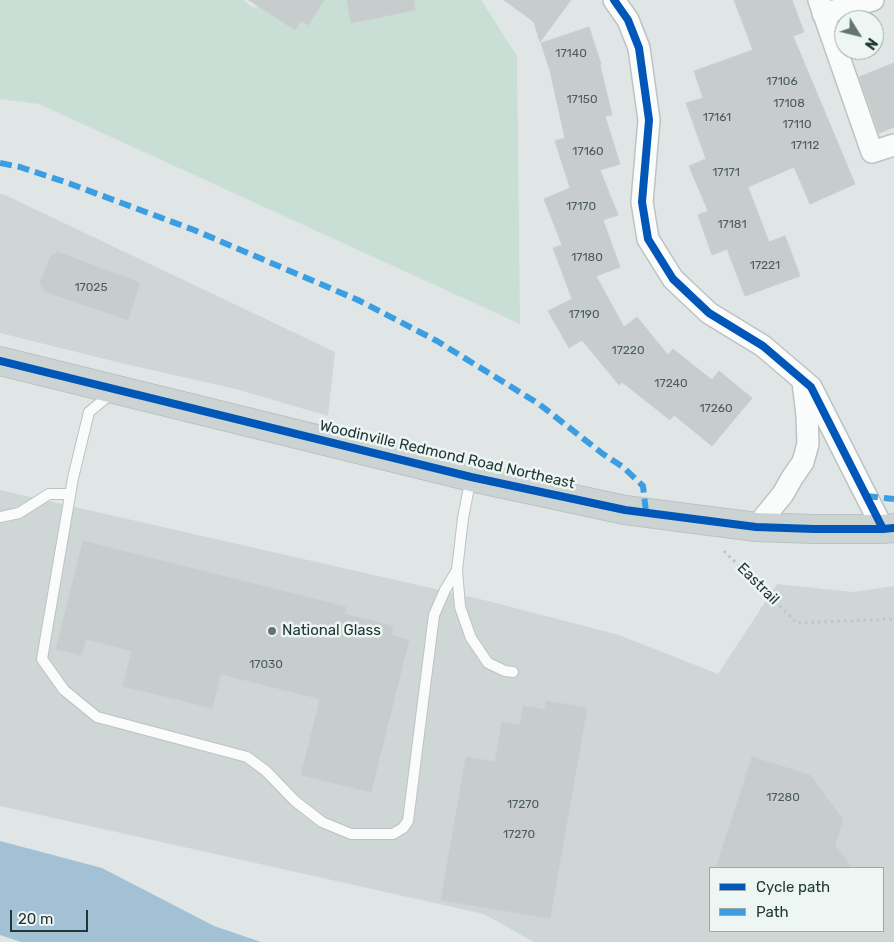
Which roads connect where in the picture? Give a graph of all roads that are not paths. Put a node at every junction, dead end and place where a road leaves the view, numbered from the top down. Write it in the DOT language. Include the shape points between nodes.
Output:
graph roads {
  1 [pos="614,0"];
  2 [pos="873,0"];
  3 [pos="821,7"];
  4 [pos="894,145"];
  5 [pos="0,361"];
  6 [pos="802,380"];
  7 [pos="116,389"];
  8 [pos="471,477"];
  9 [pos="70,494"];
  10 [pos="0,517"];
  11 [pos="756,527"];
  12 [pos="889,528"];
  13 [pos="457,570"];
  14 [pos="513,672"];
  1 -- 6 [label="street" via="628,20 639,48 649,120 642,202 648,239 673,279 709,313 763,346"];
  2 -- 3 [label="street"];
  3 -- 4 [label="street" via="872,152"];
  5 -- 7 [label="main road, Woodinville Redmond Road Northeast"];
  6 -- 11 [label="street" via="808,444 803,462 783,494"];
  6 -- 12 [label="street" via="811,387"];
  7 -- 8 [label="main road, Woodinville Redmond Road Northeast"];
  7 -- 9 [label="lane" via="89,412"];
  8 -- 11 [label="main road, Woodinville Redmond Road Northeast" via="625,510"];
  8 -- 13 [label="lane"];
  9 -- 10 [label="lane" via="49,494 19,513"];
  9 -- 13 [label="lane" via="42,659 64,690 97,717 247,757 322,822 351,834 393,834 408,821 434,615"];
  11 -- 12 [label="main road, Woodinville Redmond Road Northeast"];
  13 -- 14 [label="lane" via="460,607 471,638 488,663"];
}
